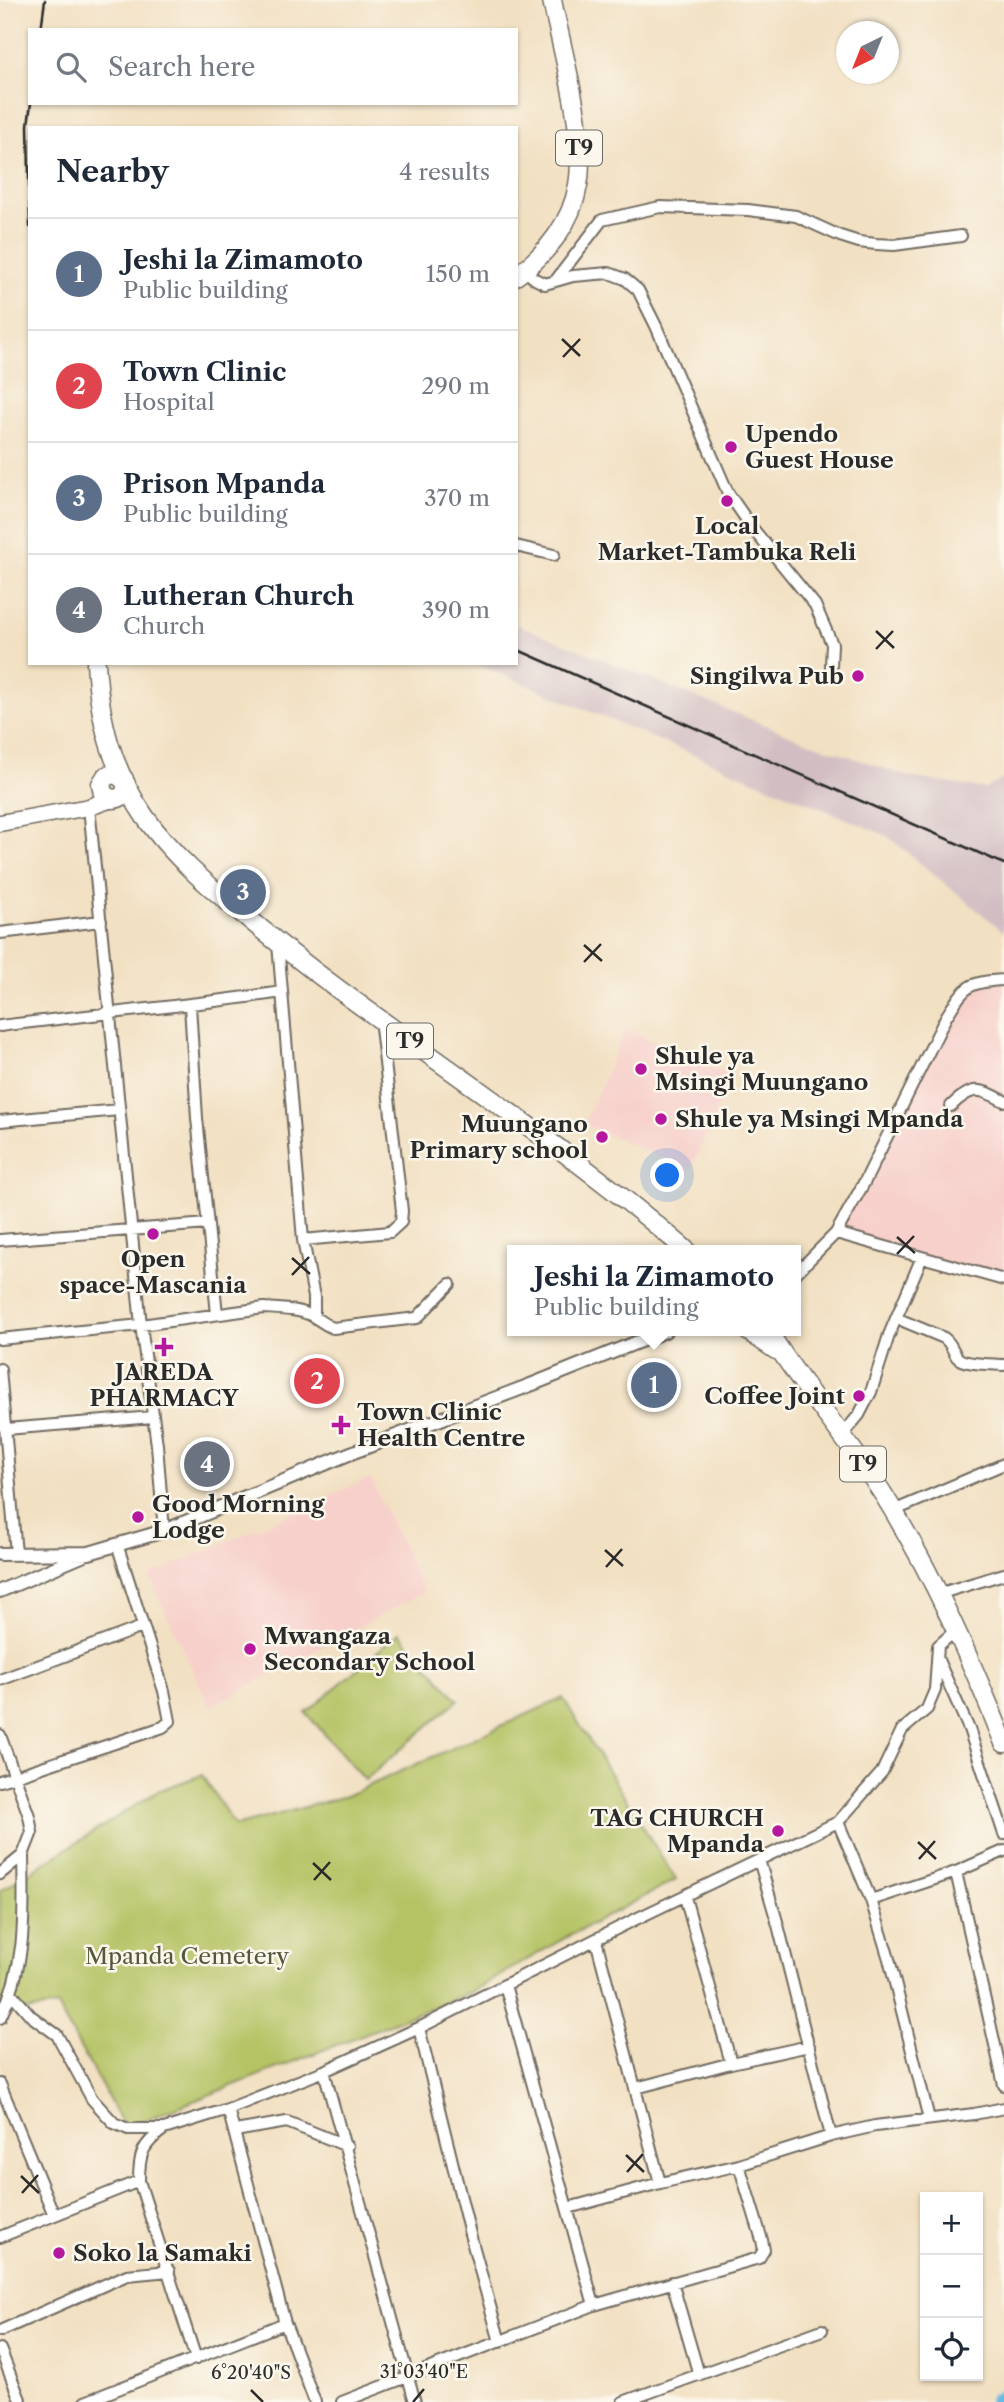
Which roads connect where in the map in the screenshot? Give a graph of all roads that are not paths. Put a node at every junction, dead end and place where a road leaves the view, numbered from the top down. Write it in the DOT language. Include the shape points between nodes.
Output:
graph roads {
  1 [pos="552,0"];
  2 [pos="961,236"];
  3 [pos="520,273"];
  4 [pos="556,280"];
  5 [pos="518,546"];
  6 [pos="554,555"];
  7 [pos="96,665"];
  8 [pos="831,667"];
  9 [pos="106,740"];
  10 [pos="102,782"];
  11 [pos="125,782"];
  12 [pos="114,799"];
  13 [pos="81,808"];
  14 [pos="146,818"];
  15 [pos="0,823"];
  16 [pos="101,921"];
  17 [pos="0,933"];
  18 [pos="278,944"];
  19 [pos="1004,981"];
  20 [pos="282,992"];
  21 [pos="190,1005"];
  22 [pos="110,1013"];
  23 [pos="380,1019"];
  24 [pos="0,1026"];
  25 [pos="1004,1101"];
  26 [pos="951,1107"];
  27 [pos="120,1110"];
  28 [pos="0,1121"];
  29 [pos="208,1224"];
  30 [pos="131,1230"];
  31 [pos="836,1233"];
  32 [pos="0,1240"];
  33 [pos="303,1240"];
  34 [pos="680,1245"];
  35 [pos="922,1257"];
  36 [pos="801,1267"];
  37 [pos="1004,1280"];
  38 [pos="450,1284"];
  39 [pos="217,1314"];
  40 [pos="314,1317"];
  41 [pos="895,1318"];
  42 [pos="141,1325"];
  43 [pos="653,1336"];
  44 [pos="755,1336"];
  45 [pos="771,1336"];
  46 [pos="0,1339"];
  47 [pos="782,1354"];
  48 [pos="1004,1366"];
  49 [pos="0,1368"];
  50 [pos="153,1417"];
  51 [pos="6,1429"];
  52 [pos="843,1434"];
  53 [pos="1004,1464"];
  54 [pos="893,1511"];
  55 [pos="164,1531"];
  56 [pos="117,1544"];
  57 [pos="89,1553"];
  58 [pos="0,1554"];
  59 [pos="16,1554"];
  60 [pos="1004,1574"];
  61 [pos="0,1591"];
  62 [pos="938,1594"];
  63 [pos="142,1627"];
  64 [pos="956,1630"];
  65 [pos="937,1657"];
  66 [pos="0,1680"];
  67 [pos="0,1735"];
  68 [pos="1004,1743"];
  69 [pos="14,1776"];
  70 [pos="0,1781"];
  71 [pos="838,1822"];
  72 [pos="1004,1834"];
  73 [pos="1004,1851"];
  74 [pos="23,1855"];
  75 [pos="759,1860"];
  76 [pos="956,1872"];
  77 [pos="0,1874"];
  78 [pos="685,1896"];
  79 [pos="871,1900"];
  80 [pos="596,1940"];
  81 [pos="505,1985"];
  82 [pos="12,1994"];
  83 [pos="0,2018"];
  84 [pos="419,2028"];
  85 [pos="809,2046"];
  86 [pos="731,2063"];
  87 [pos="324,2071"];
  88 [pos="0,2084"];
  89 [pos="1004,2085"];
  90 [pos="636,2088"];
  91 [pos="1004,2108"];
  92 [pos="228,2109"];
  93 [pos="929,2119"];
  94 [pos="164,2129"];
  95 [pos="234,2131"];
  96 [pos="831,2136"];
  97 [pos="347,2146"];
  98 [pos="739,2165"];
  99 [pos="139,2181"];
  100 [pos="660,2183"];
  101 [pos="568,2208"];
  102 [pos="54,2215"];
  103 [pos="0,2237"];
  104 [pos="169,2272"];
  105 [pos="672,2282"];
  106 [pos="594,2305"];
  107 [pos="285,2323"];
  108 [pos="822,2330"];
  109 [pos="0,2331"];
  110 [pos="500,2342"];
  111 [pos="0,2349"];
  112 [pos="196,2359"];
  113 [pos="699,2375"];
  114 [pos="407,2376"];
  115 [pos="110,2397"];
  116 [pos="645,2398"];
  117 [pos="21,2402"];
  118 [pos="85,2402"];
  119 [pos="315,2402"];
  120 [pos="342,2402"];
  121 [pos="415,2402"];
  122 [pos="625,2402"];
  1 -- 3 [label="highway, T9" via="579,144 580,172 562,230"];
  2 -- 4 [label="street" via="894,246 859,242 796,216 774,212 660,207 602,220"];
  3 -- 4 [label="street" via="542,283"];
  4 -- 8 [label="street" via="609,273 638,290 728,493 815,605 832,644"];
  5 -- 6 [label="street"];
  7 -- 9 [label="highway, T9"];
  9 -- 10 [label="highway, T9"];
  9 -- 11 [label="highway, T9"];
  10 -- 11 [label="highway" via="114,774"];
  10 -- 12 [label="highway, T9" via="103,794"];
  10 -- 13 [label="main road"];
  11 -- 12 [label="highway" via="123,795"];
  11 -- 14 [label="highway, T9"];
  12 -- 13 [label="main road"];
  12 -- 14 [label="highway, T9"];
  13 -- 15 [label="main road"];
  13 -- 16 [label="street"];
  14 -- 18 [label="highway, T9" via="208,887"];
  16 -- 17 [label="street"];
  16 -- 22 [label="street"];
  18 -- 20 [label="street"];
  18 -- 23 [label="highway, T9"];
  19 -- 31 [label="street" via="977,982 962,991"];
  20 -- 21 [label="street"];
  20 -- 33 [label="street"];
  21 -- 22 [label="street"];
  21 -- 29 [label="street"];
  22 -- 24 [label="street"];
  22 -- 27 [label="street"];
  23 -- 33 [label="street" via="401,1222 390,1231"];
  23 -- 34 [label="highway, T9"];
  25 -- 26 [label="street" via="975,1090"];
  27 -- 28 [label="street"];
  27 -- 30 [label="street"];
  29 -- 30 [label="street"];
  29 -- 39 [label="street"];
  30 -- 32 [label="street"];
  30 -- 42 [label="street"];
  31 -- 35 [label="street"];
  31 -- 36 [label="street"];
  33 -- 40 [label="street"];
  35 -- 37 [label="street"];
  35 -- 41 [label="street"];
  38 -- 40 [label="street" via="424,1313 408,1320 333,1328"];
  39 -- 40 [label="street" via="264,1308"];
  39 -- 42 [label="street"];
  41 -- 48 [label="street" via="944,1338 963,1362"];
  41 -- 52 [label="street" via="871,1392"];
  42 -- 46 [label="street"];
  42 -- 50 [label="street"];
  43 -- 55 [label="street"];
  44 -- 47 [label="highway, T9"];
  45 -- 47 [label="highway, T9"];
  47 -- 52 [label="highway, T9"];
  49 -- 51 [label="street"];
  50 -- 51 [label="street"];
  50 -- 55 [label="street"];
  51 -- 59 [label="street"];
  52 -- 54 [label="highway, T9"];
  53 -- 54 [label="street"];
  54 -- 62 [label="highway, T9"];
  55 -- 56 [label="street"];
  56 -- 57 [label="street"];
  56 -- 63 [label="street"];
  57 -- 59 [label="street"];
  57 -- 61 [label="street"];
  58 -- 59 [label="street"];
  60 -- 62 [label="street"];
  62 -- 64 [label="highway, T9"];
  63 -- 66 [label="street"];
  63 -- 69 [label="street" via="170,1721"];
  64 -- 65 [label="street" via="938,1646"];
  64 -- 68 [label="highway, T9"];
  65 -- 71 [label="street" via="935,1690 927,1709 902,1730 882,1772"];
  65 -- 72 [label="street" via="964,1716"];
  67 -- 69 [label="street"];
  69 -- 70 [label="street"];
  69 -- 74 [label="street" via="32,1832"];
  71 -- 75 [label="street"];
  71 -- 79 [label="street"];
  73 -- 76 [label="street"];
  74 -- 77 [label="street"];
  74 -- 82 [label="street" via="24,1933"];
  75 -- 78 [label="street"];
  75 -- 85 [label="street"];
  76 -- 79 [label="street"];
  76 -- 89 [label="street"];
  78 -- 80 [label="street"];
  78 -- 86 [label="street"];
  79 -- 93 [label="street"];
  80 -- 81 [label="street"];
  80 -- 90 [label="street"];
  81 -- 84 [label="street"];
  81 -- 101 [label="street"];
  82 -- 83 [label="street"];
  82 -- 94 [label="street" via="57,2035 92,2099 114,2123 128,2129"];
  84 -- 87 [label="street"];
  84 -- 110 [label="street"];
  85 -- 86 [label="street"];
  85 -- 96 [label="street"];
  86 -- 90 [label="street"];
  87 -- 92 [label="street"];
  87 -- 97 [label="street"];
  88 -- 102 [label="street"];
  90 -- 100 [label="street"];
  91 -- 93 [label="street"];
  92 -- 94 [label="street"];
  92 -- 95 [label="street"];
  93 -- 96 [label="street"];
  94 -- 99 [label="street" via="143,2150"];
  95 -- 97 [label="street" via="287,2122"];
  95 -- 107 [label="street"];
  96 -- 98 [label="street"];
  97 -- 114 [label="street"];
  98 -- 100 [label="street"];
  98 -- 105 [label="street" via="763,2254 747,2263"];
  99 -- 102 [label="street"];
  99 -- 104 [label="street"];
  100 -- 101 [label="street"];
  101 -- 106 [label="street"];
  102 -- 103 [label="street"];
  104 -- 109 [label="street" via="127,2275"];
  104 -- 112 [label="street"];
  105 -- 106 [label="street"];
  105 -- 113 [label="street"];
  106 -- 110 [label="street"];
  107 -- 112 [label="street"];
  107 -- 119 [label="street"];
  108 -- 113 [label="street"];
  110 -- 114 [label="street"];
  111 -- 117 [label="street"];
  112 -- 115 [label="street"];
  113 -- 116 [label="street"];
  114 -- 120 [label="street"];
  114 -- 121 [label="street"];
  115 -- 118 [label="street"];
  116 -- 122 [label="street"];
}
